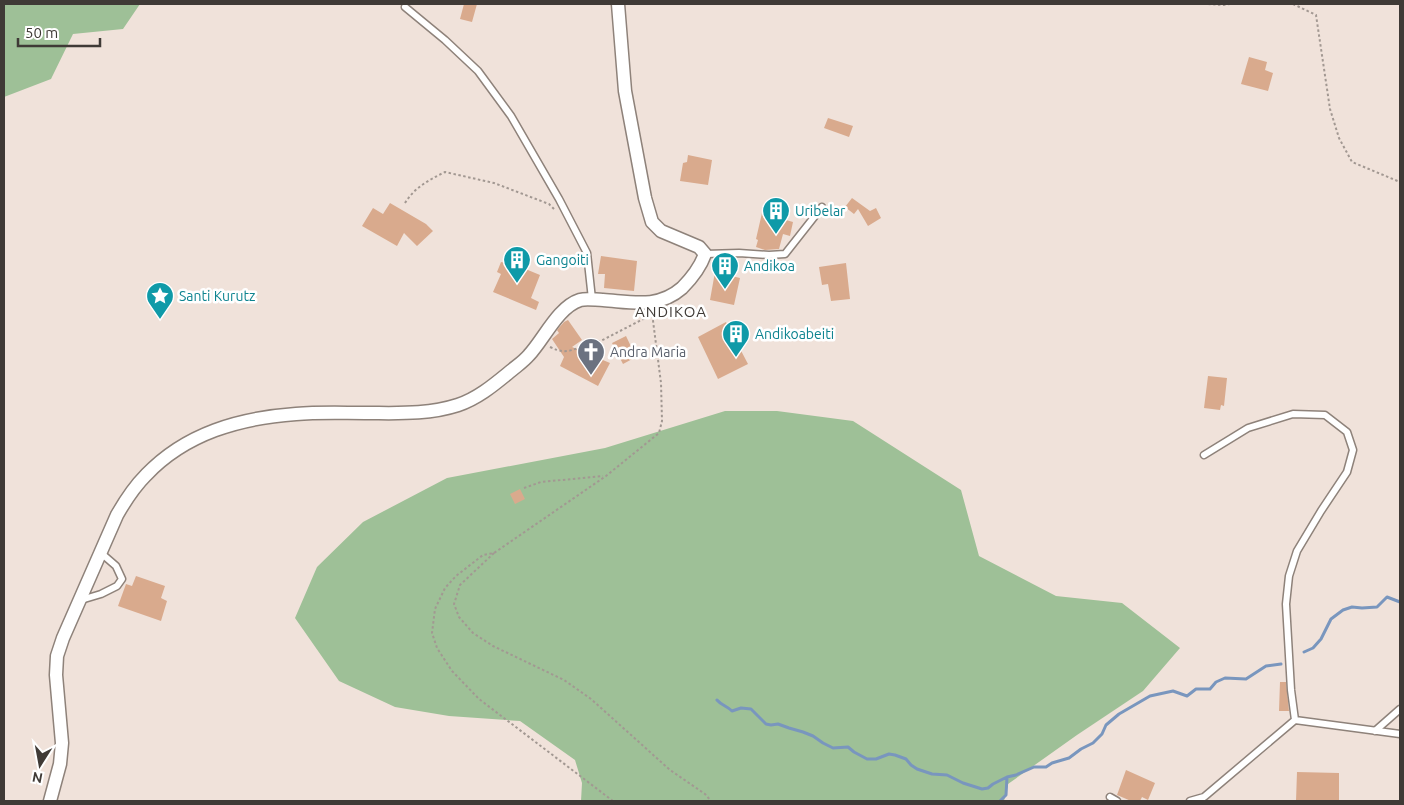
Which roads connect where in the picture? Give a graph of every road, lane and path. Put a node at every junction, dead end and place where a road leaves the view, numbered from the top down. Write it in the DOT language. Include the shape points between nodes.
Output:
graph roads {
  1 [pos="618,4"];
  2 [pos="1208,4"];
  3 [pos="1230,4"];
  4 [pos="1293,4"];
  5 [pos="405,7"];
  6 [pos="1400,182"];
  7 [pos="405,203"];
  8 [pos="822,207"];
  9 [pos="555,210"];
  10 [pos="704,254"];
  11 [pos="592,299"];
  12 [pos="652,308"];
  13 [pos="539,342"];
  14 [pos="1204,455"];
  15 [pos="606,476"];
  16 [pos="524,488"];
  17 [pos="101,553"];
  18 [pos="494,553"];
  19 [pos="80,600"];
  20 [pos="1400,709"];
  21 [pos="1295,720"];
  22 [pos="1375,731"];
  23 [pos="1400,734"];
  24 [pos="1110,797"];
  25 [pos="50,801"];
  26 [pos="613,801"];
  27 [pos="711,801"];
  28 [pos="1117,801"];
  29 [pos="1190,801"];
  1 -- 10 [label="street" via="625,91 652,222 661,231 699,246"];
  2 -- 3 [label="path"];
  4 -- 6 [label="path" via="1316,15 1330,109 1339,138 1352,162"];
  5 -- 11 [label="lane" via="478,71 511,116 587,253"];
  7 -- 9 [label="path" via="420,184 445,172 494,183 549,204"];
  8 -- 10 [label="lane" via="785,254"];
  10 -- 12 [label="street" via="692,278 675,294"];
  11 -- 12 [label="street"];
  11 -- 13 [label="street" via="580,300 563,310"];
  12 -- 13 [label="path" via="591,346 558,351"];
  12 -- 15 [label="path" via="661,383 662,422 659,433"];
  13 -- 17 [label="street" via="529,356 501,379 459,405 423,413 299,413 241,421 214,430 167,456 146,475 117,515"];
  14 -- 21 [label="lane" via="1248,428 1293,414 1325,415 1347,432 1353,450 1347,472 1297,551 1289,576 1286,604"];
  15 -- 16 [label="path" via="541,482"];
  15 -- 18 [label="path"];
  17 -- 19 [label="street"];
  17 -- 19 [label="lane" via="116,566 122,579 117,586 101,594"];
  18 -- 26 [label="path" via="483,555 445,588 435,609 432,633 437,648 452,671 480,700"];
  18 -- 27 [label="path" via="460,585 454,604 459,617 473,633 493,646 564,680 591,699 670,770 706,794"];
  19 -- 25 [label="street" via="57,656 62,743"];
  20 -- 22 [label="lane"];
  21 -- 22 [label="lane"];
  21 -- 29 [label="lane" via="1204,797"];
  22 -- 23 [label="lane"];
  24 -- 28 [label="lane"];
}
